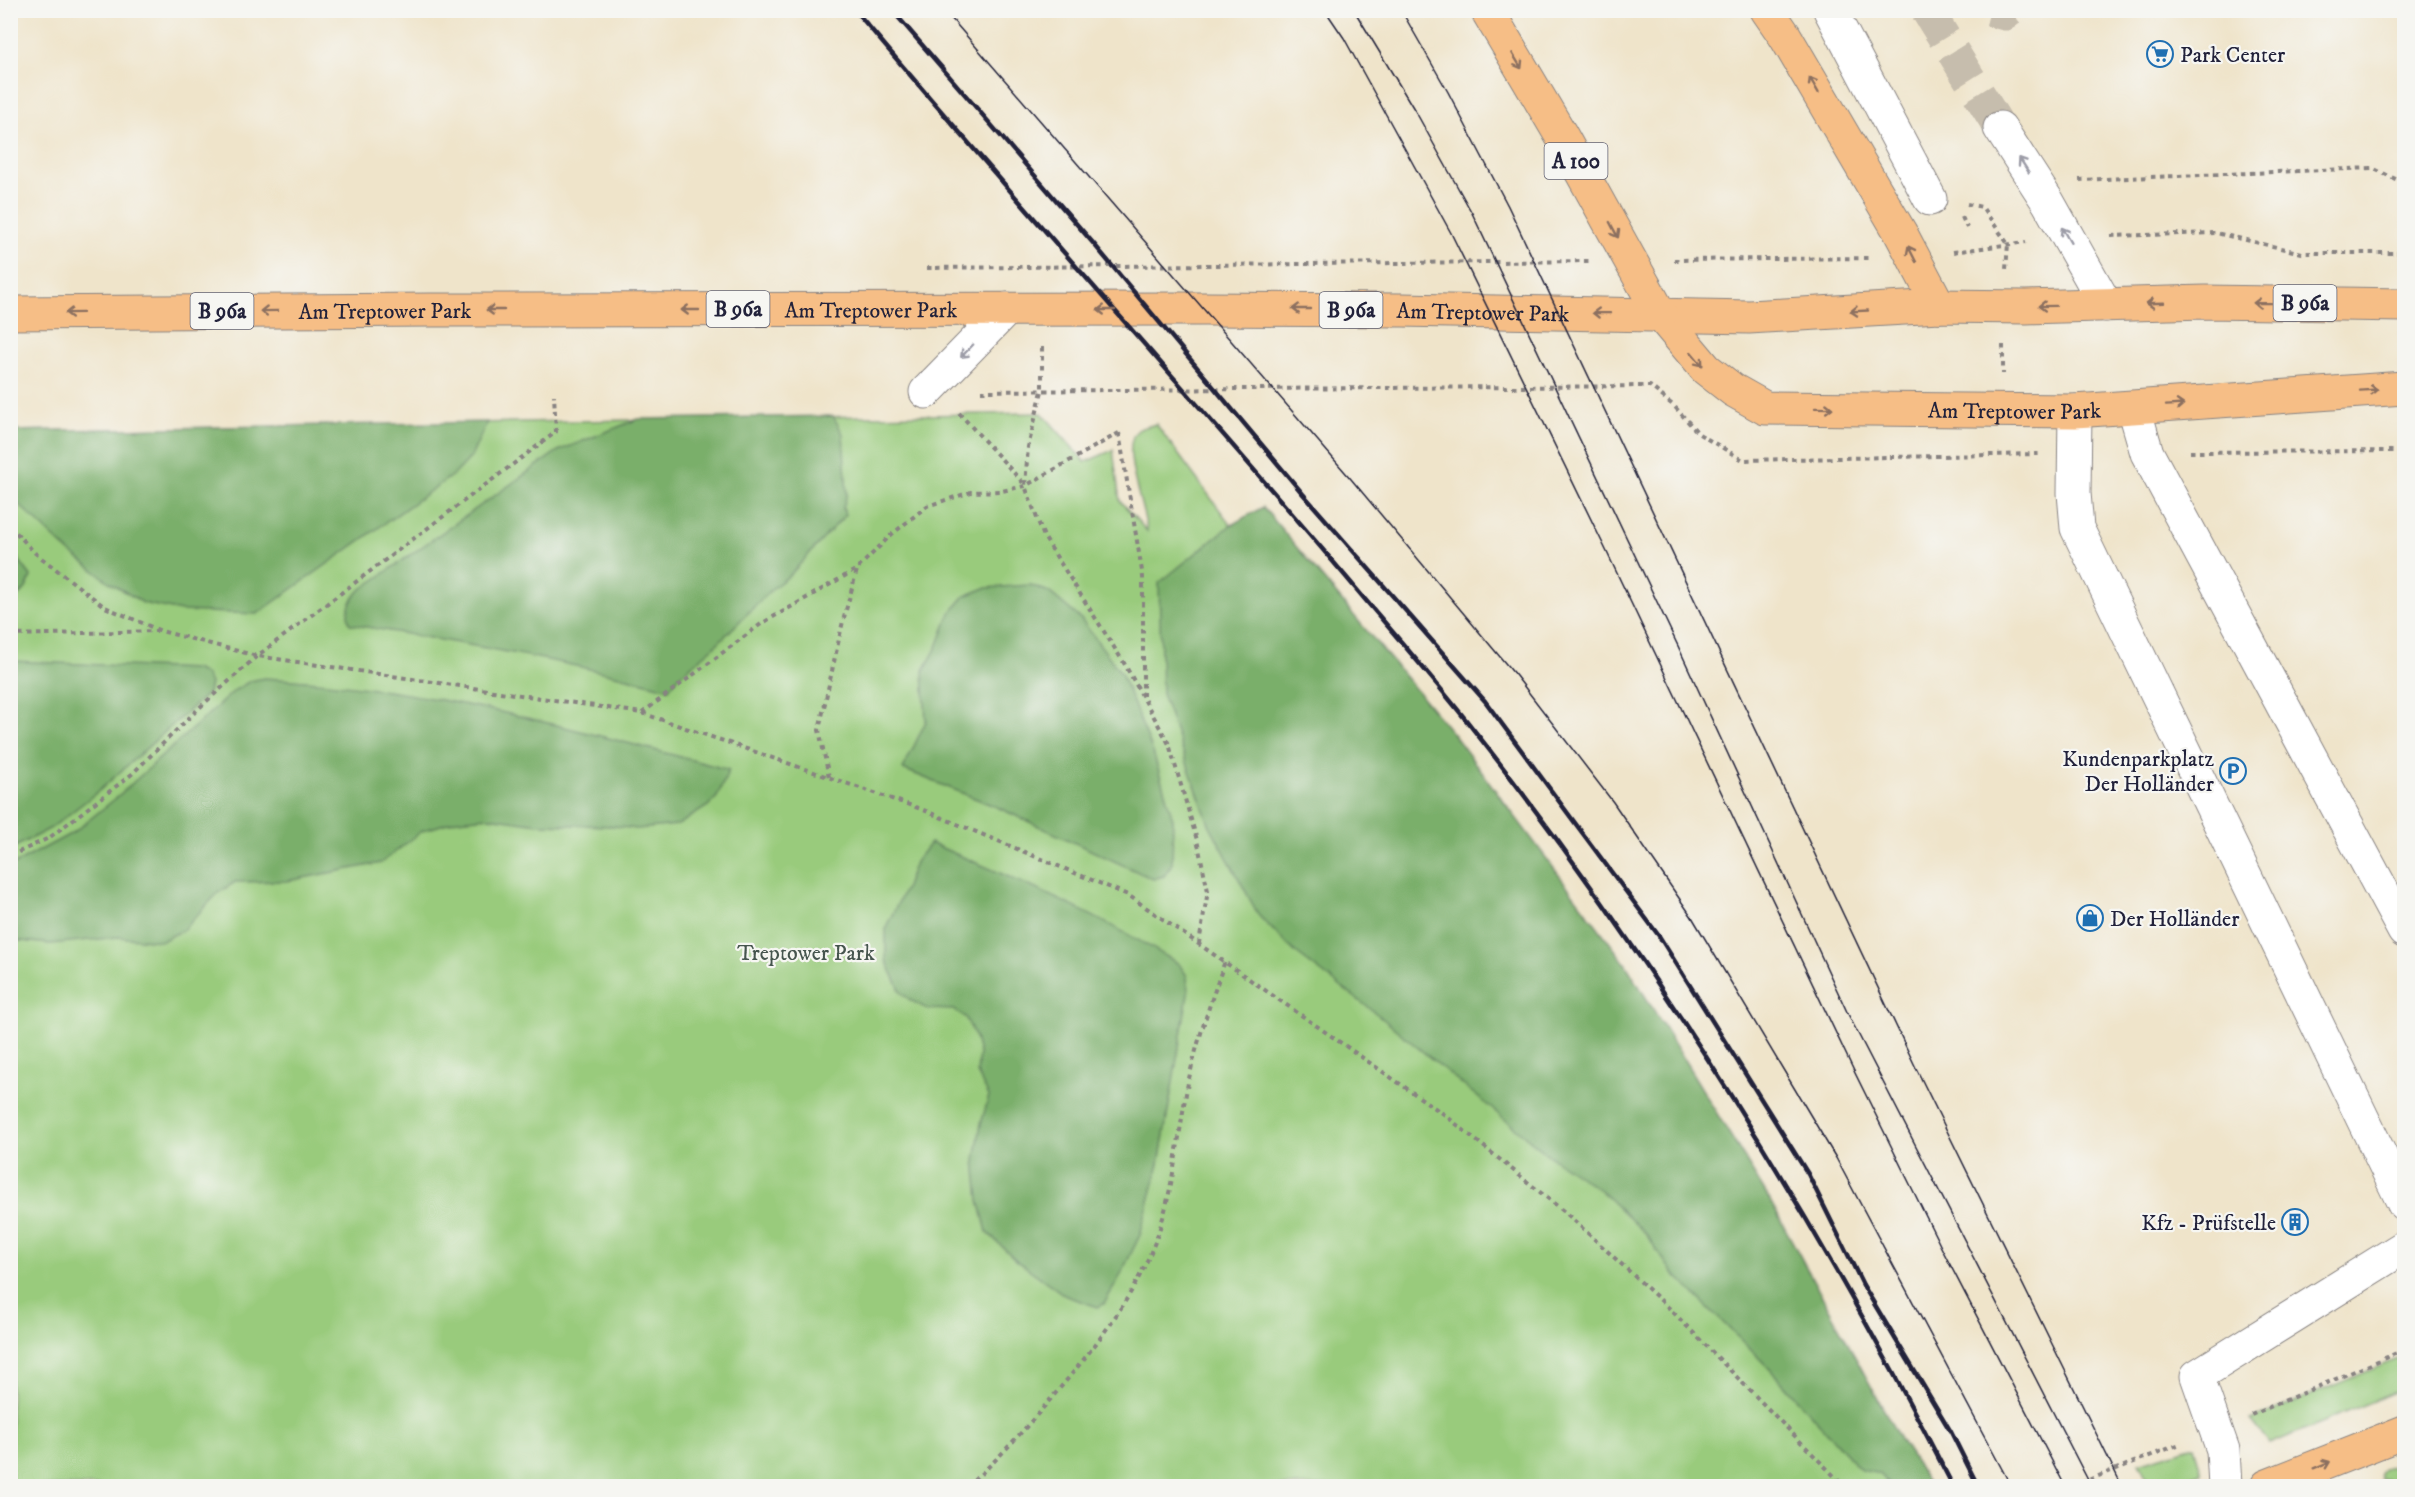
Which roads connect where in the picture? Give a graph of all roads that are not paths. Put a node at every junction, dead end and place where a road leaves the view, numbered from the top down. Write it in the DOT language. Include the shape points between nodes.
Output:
graph roads {
  1 [pos="1487,10"];
  2 [pos="1767,10"];
  3 [pos="1830,10"];
  4 [pos="2000,128"];
  5 [pos="1930,199"];
  6 [pos="2106,305"];
  7 [pos="2404,305"];
  8 [pos="1939,306"];
  9 [pos="1007,309"];
  10 [pos="10,313"];
  11 [pos="1660,314"];
  12 [pos="2404,388"];
  13 [pos="933,392"];
  14 [pos="2134,408"];
  15 [pos="2075,411"];
  16 [pos="2404,931"];
  17 [pos="2404,1204"];
  18 [pos="2404,1247"];
  19 [pos="2404,1432"];
  20 [pos="2225,1486"];
  21 [pos="2267,1486"];
  1 -- 11 [label="main road, A 100, one-way"];
  8 -- 2 [label="main road, one-way" via="1900,232"];
  3 -- 5 [label="lane"];
  6 -- 4 [label="lane, one-way" via="2048,202"];
  7 -- 6 [label="main road, Am Treptower Park / B 96a, one-way"];
  6 -- 8 [label="main road, Am Treptower Park / B 96a, one-way"];
  8 -- 11 [label="main road, Am Treptower Park / B 96a, one-way" via="1749,317"];
  9 -- 10 [label="main road, Am Treptower Park / B 96a, one-way"];
  11 -- 9 [label="main road, Am Treptower Park / B 96a, one-way"];
  9 -- 13 [label="lane, one-way"];
  11 -- 15 [label="main road, Am Treptower Park, one-way" via="1706,369 1765,408"];
  14 -- 12 [label="main road, Am Treptower Park, one-way"];
  14 -- 15 [label="main road, Am Treptower Park"];
  14 -- 16 [label="lane" via="2147,453"];
  15 -- 17 [label="lane" via="2077,528"];
  18 -- 20 [label="lane" via="2197,1376 2223,1450"];
  21 -- 19 [label="main road, one-way"];
}
